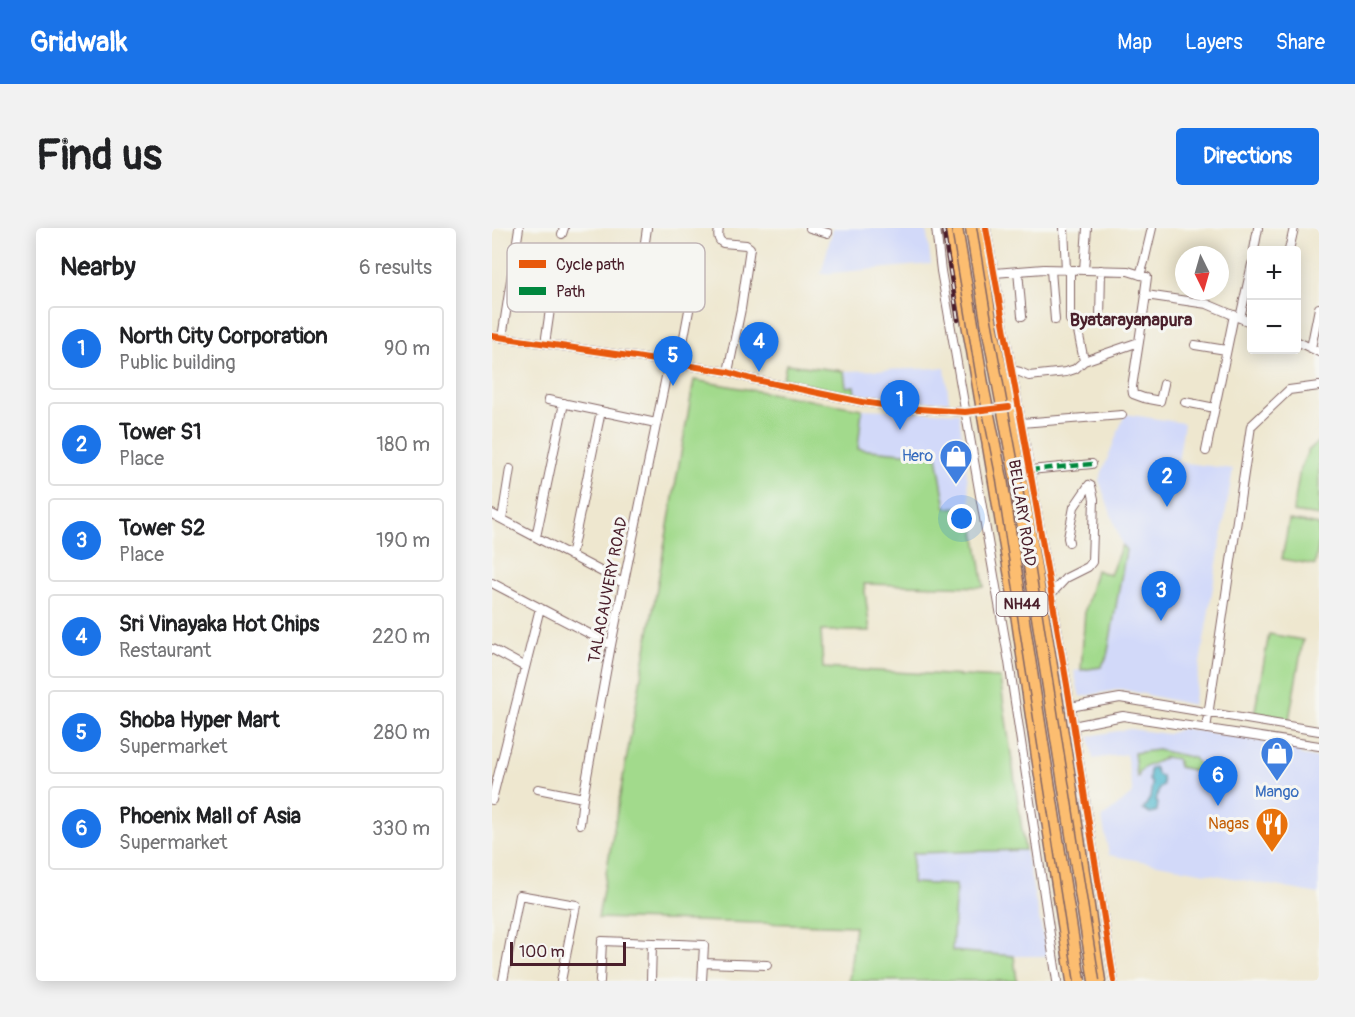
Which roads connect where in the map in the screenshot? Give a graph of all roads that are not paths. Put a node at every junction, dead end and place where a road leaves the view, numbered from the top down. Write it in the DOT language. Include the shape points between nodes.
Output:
graph roads {
  1 [pos="519,228"];
  2 [pos="647,228"];
  3 [pos="719,228"];
  4 [pos="810,228"];
  5 [pos="936,228"];
  6 [pos="951,228"];
  7 [pos="957,228"];
  8 [pos="971,228"];
  9 [pos="977,228"];
  10 [pos="986,228"];
  11 [pos="1064,228"];
  12 [pos="1086,228"];
  13 [pos="1152,228"];
  14 [pos="1258,228"];
  15 [pos="1294,228"];
  16 [pos="828,233"];
  17 [pos="645,242"];
  18 [pos="517,243"];
  19 [pos="1255,246"];
  20 [pos="1290,246"];
  21 [pos="1051,270"];
  22 [pos="1068,270"];
  23 [pos="1084,270"];
  24 [pos="1101,270"];
  25 [pos="1018,271"];
  26 [pos="994,273"];
  27 [pos="1140,275"];
  28 [pos="1247,279"];
  29 [pos="1146,295"];
  30 [pos="507,306"];
  31 [pos="1319,308"];
  32 [pos="550,312"];
  33 [pos="689,312"];
  34 [pos="1022,316"];
  35 [pos="1237,317"];
  36 [pos="1055,320"];
  37 [pos="1070,320"];
  38 [pos="1100,320"];
  39 [pos="1247,321"];
  40 [pos="1077,327"];
  41 [pos="492,336"];
  42 [pos="502,338"];
  43 [pos="1139,342"];
  44 [pos="1301,343"];
  45 [pos="545,344"];
  46 [pos="1195,345"];
  47 [pos="1226,350"];
  48 [pos="1315,350"];
  49 [pos="1084,361"];
  50 [pos="673,363"];
  51 [pos="1011,370"];
  52 [pos="728,372"];
  53 [pos="1164,384"];
  54 [pos="1319,386"];
  55 [pos="548,400"];
  56 [pos="1185,402"];
  57 [pos="564,403"];
  58 [pos="1009,407"];
  59 [pos="1215,408"];
  60 [pos="982,410"];
  61 [pos="601,411"];
  62 [pos="966,412"];
  63 [pos="1122,415"];
  64 [pos="656,423"];
  65 [pos="1021,423"];
  66 [pos="1206,451"];
  67 [pos="1092,464"];
  68 [pos="510,469"];
  69 [pos="1030,470"];
  70 [pos="492,514"];
  71 [pos="502,519"];
  72 [pos="1029,525"];
  73 [pos="1040,534"];
  74 [pos="536,537"];
  75 [pos="1069,542"];
  76 [pos="571,556"];
  77 [pos="492,583"];
  78 [pos="623,584"];
  79 [pos="1051,594"];
  80 [pos="540,608"];
  81 [pos="610,645"];
  82 [pos="492,650"];
  83 [pos="525,667"];
  84 [pos="1070,707"];
  85 [pos="1208,712"];
  86 [pos="1073,726"];
  87 [pos="1206,729"];
  88 [pos="1319,731"];
  89 [pos="1319,746"];
  90 [pos="538,789"];
  91 [pos="583,798"];
  92 [pos="492,800"];
  93 [pos="580,824"];
  94 [pos="652,944"];
  95 [pos="703,963"];
  96 [pos="767,965"];
  97 [pos="503,981"];
  98 [pos="561,981"];
  99 [pos="600,981"];
  100 [pos="651,981"];
  101 [pos="702,981"];
  102 [pos="1057,981"];
  103 [pos="1072,981"];
  104 [pos="1080,981"];
  105 [pos="1094,981"];
  106 [pos="1100,981"];
  107 [pos="1114,981"];
  1 -- 18 [label="street"];
  2 -- 17 [label="street"];
  3 -- 52 [label="street" via="720,242 750,248"];
  4 -- 16 [label="street"];
  5 -- 62 [label="street"];
  6 -- 60 [label="highway, BELLARY ROAD"];
  7 -- 104 [label="highway, BELLARY ROAD / NH44, bridge" via="1002,479"];
  8 -- 105 [label="highway, BELLARY ROAD / NH44, bridge" via="1015,476"];
  9 -- 58 [label="highway, BELLARY ROAD"];
  10 -- 26 [label="street"];
  11 -- 22 [label="street"];
  12 -- 23 [label="street"];
  13 -- 27 [label="street"];
  14 -- 19 [label="street"];
  15 -- 20 [label="street"];
  21 -- 22 [label="street"];
  21 -- 25 [label="street"];
  21 -- 36 [label="street"];
  22 -- 23 [label="street"];
  22 -- 37 [label="street"];
  23 -- 24 [label="street"];
  24 -- 27 [label="street"];
  24 -- 38 [label="street"];
  25 -- 26 [label="street"];
  25 -- 34 [label="street"];
  26 -- 51 [label="street"];
  27 -- 29 [label="street" via="1147,278"];
  28 -- 35 [label="street"];
  29 -- 35 [label="street" via="1207,304"];
  29 -- 43 [label="street"];
  30 -- 42 [label="street"];
  31 -- 48 [label="street"];
  32 -- 45 [label="street"];
  33 -- 50 [label="street, TALACAUVERY ROAD" via="682,357"];
  35 -- 39 [label="street"];
  35 -- 47 [label="street"];
  40 -- 49 [label="street"];
  41 -- 42 [label="street"];
  42 -- 45 [label="street"];
  43 -- 49 [label="street"];
  43 -- 53 [label="street" via="1133,394 1160,400"];
  44 -- 48 [label="street"];
  45 -- 50 [label="street"];
  46 -- 47 [label="street"];
  47 -- 59 [label="street"];
  49 -- 51 [label="street" via="1066,372 1029,376"];
  50 -- 52 [label="street"];
  50 -- 64 [label="street, TALACAUVERY ROAD"];
  51 -- 65 [label="street"];
  52 -- 62 [label="street" via="862,402"];
  54 -- 85 [label="street" via="1289,390 1251,426"];
  55 -- 57 [label="street"];
  56 -- 59 [label="street"];
  57 -- 61 [label="street"];
  57 -- 74 [label="street"];
  58 -- 60 [label="street"];
  58 -- 72 [label="highway, BELLARY ROAD"];
  59 -- 66 [label="street"];
  60 -- 62 [label="street"];
  60 -- 103 [label="highway, BELLARY ROAD"];
  61 -- 64 [label="street"];
  61 -- 76 [label="street"];
  62 -- 102 [label="street"];
  63 -- 65 [label="street"];
  64 -- 78 [label="street, TALACAUVERY ROAD"];
  65 -- 69 [label="street"];
  67 -- 69 [label="street"];
  68 -- 71 [label="street"];
  69 -- 73 [label="street"];
  70 -- 71 [label="street"];
  71 -- 74 [label="street"];
  72 -- 73 [label="highway"];
  72 -- 106 [label="highway, BELLARY ROAD"];
  73 -- 79 [label="street"];
  74 -- 76 [label="street"];
  75 -- 79 [label="street" via="1074,507 1089,485 1094,499 1092,562 1066,578"];
  76 -- 78 [label="street"];
  77 -- 80 [label="street"];
  78 -- 81 [label="street, TALACAUVERY ROAD"];
  79 -- 84 [label="street"];
  80 -- 81 [label="street"];
  80 -- 83 [label="street"];
  81 -- 91 [label="street, TALACAUVERY ROAD"];
  82 -- 83 [label="street"];
  83 -- 92 [label="street"];
  84 -- 85 [label="street" via="1120,698"];
  84 -- 86 [label="street"];
  85 -- 87 [label="street"];
  85 -- 88 [label="street"];
  86 -- 87 [label="street" via="1123,716"];
  86 -- 107 [label="street"];
  87 -- 89 [label="street"];
  90 -- 91 [label="street"];
  91 -- 93 [label="street, TALACAUVERY ROAD"];
  94 -- 95 [label="street" via="704,945"];
  94 -- 99 [label="street" via="602,941"];
  94 -- 100 [label="street"];
  95 -- 96 [label="street"];
  95 -- 101 [label="street"];
  97 -- 98 [label="street" via="519,895 576,905"];
}
